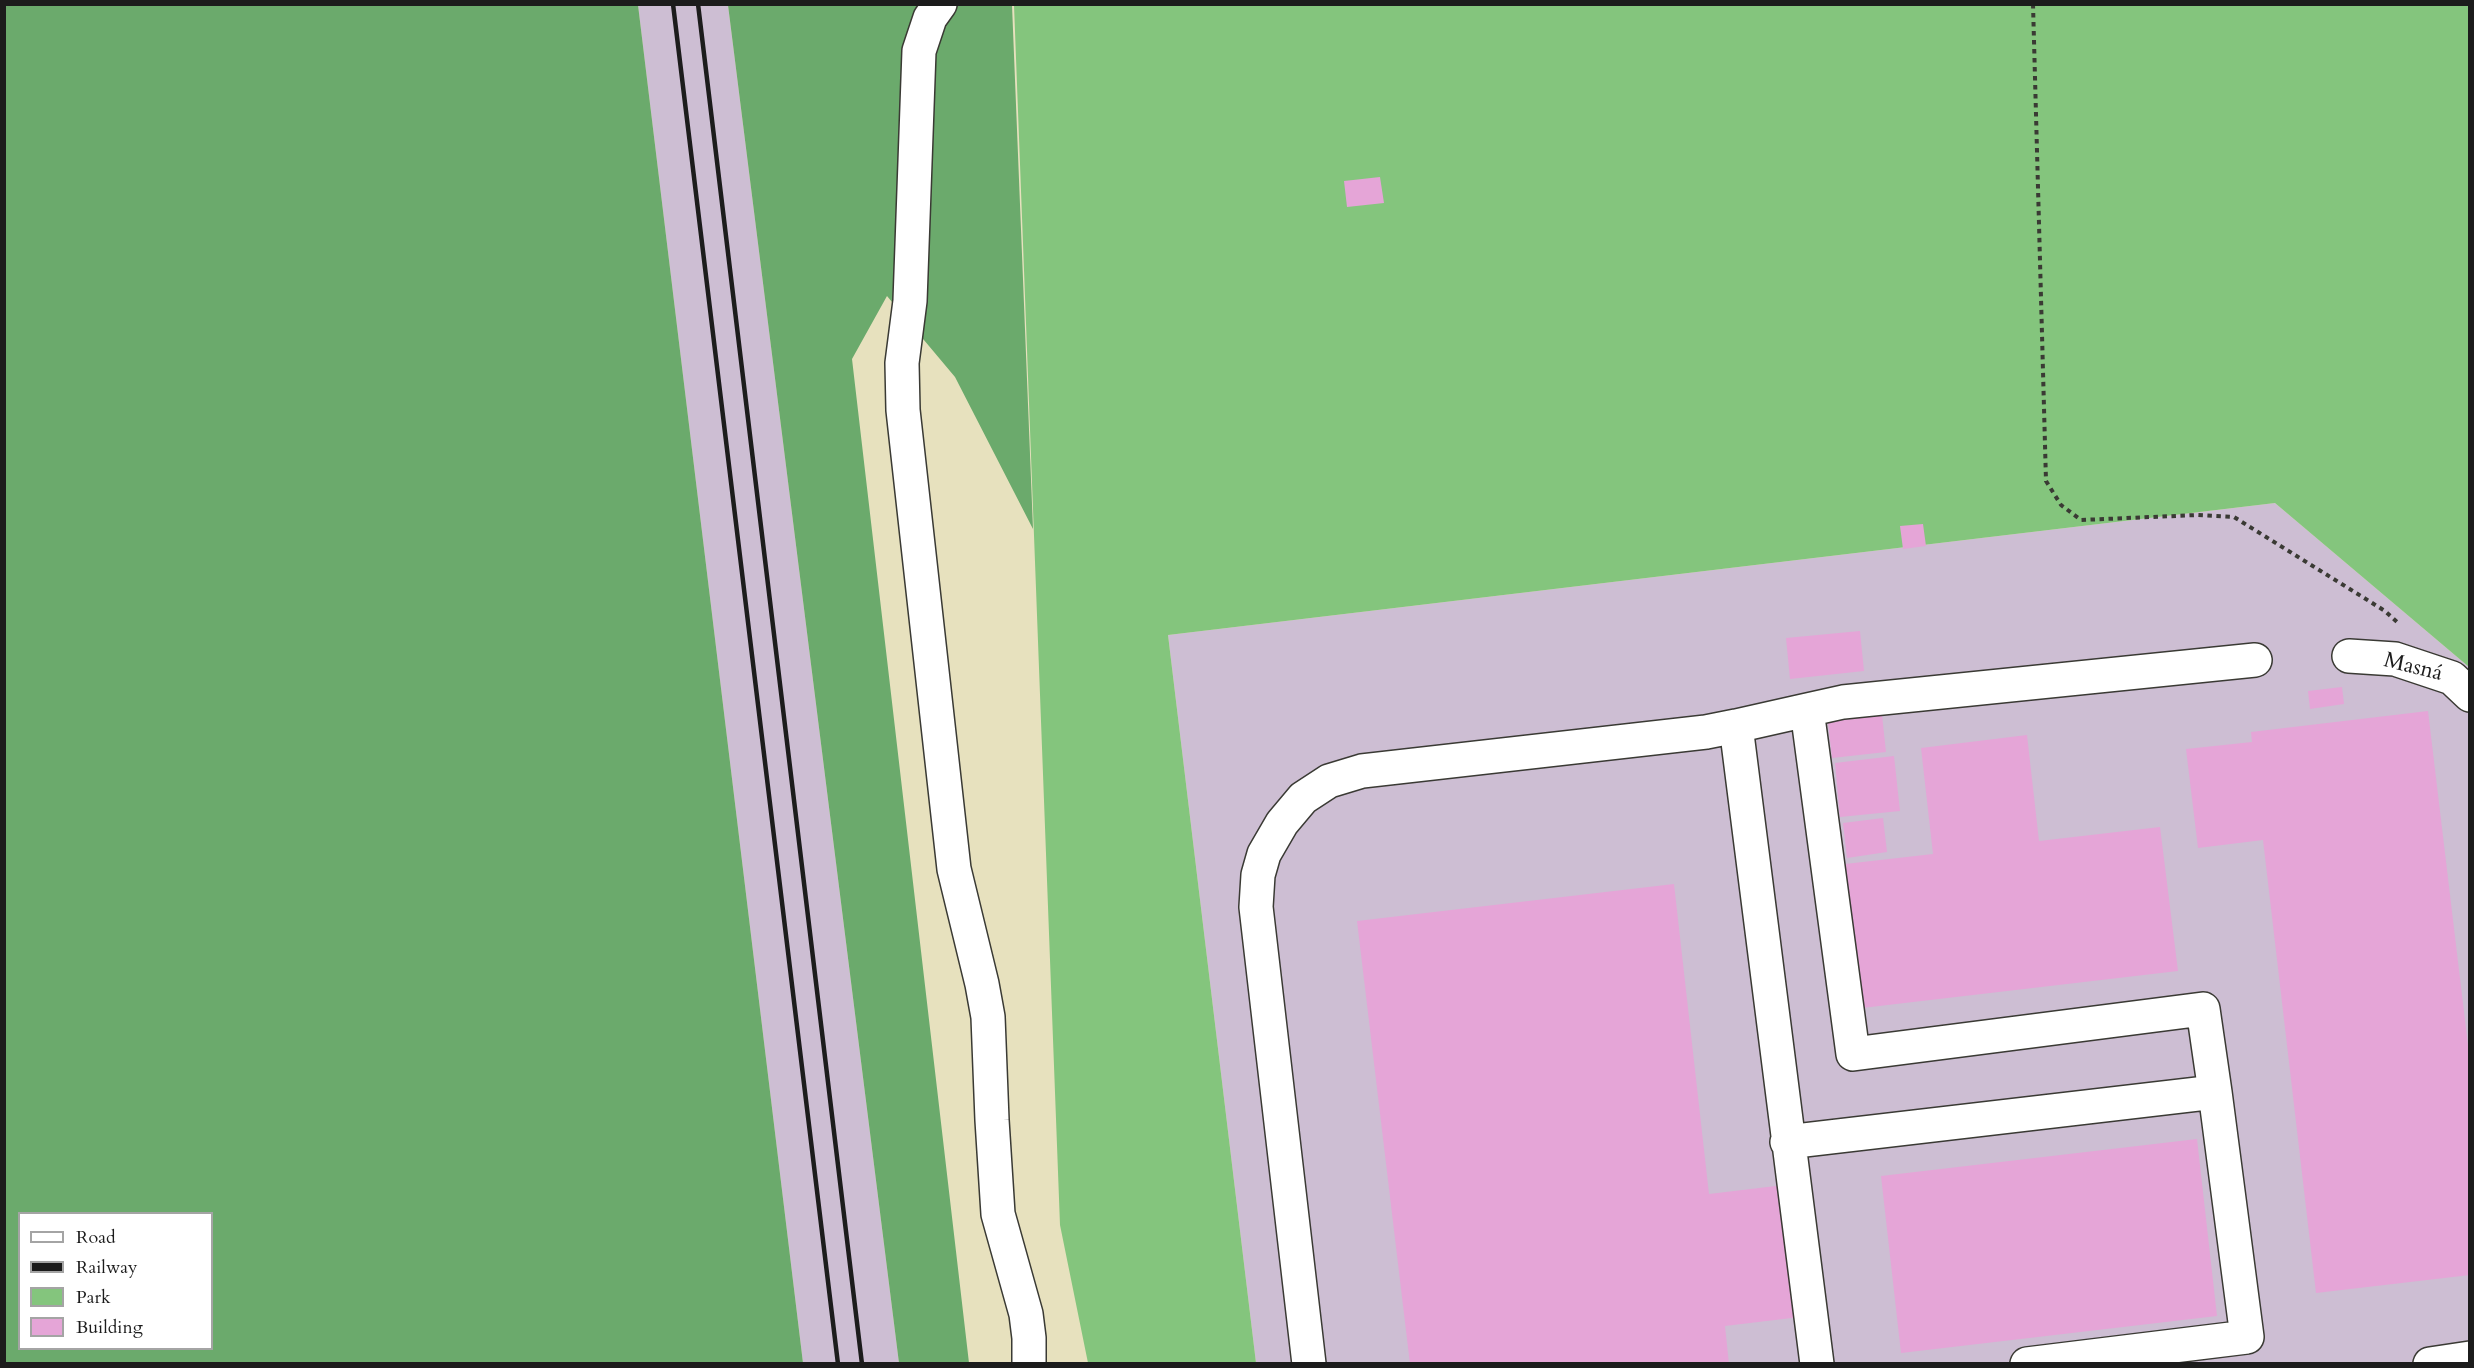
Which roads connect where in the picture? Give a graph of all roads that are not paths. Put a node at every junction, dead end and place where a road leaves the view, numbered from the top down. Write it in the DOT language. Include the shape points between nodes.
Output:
graph roads {
  1 [pos="940,4"];
  2 [pos="2349,656"];
  3 [pos="2255,660"];
  4 [pos="2469,695"];
  5 [pos="1807,710"];
  6 [pos="1736,726"];
  7 [pos="2215,1092"];
  8 [pos="1787,1142"];
  9 [pos="2249,1350"];
  10 [pos="2469,1359"];
  11 [pos="1029,1364"];
  12 [pos="1309,1364"];
  13 [pos="1816,1364"];
  14 [pos="2027,1364"];
  15 [pos="2430,1364"];
  1 -- 11 [label="lane" via="930,18 919,51 910,301 902,363 903,410 954,869 988,1017 999,1214 1026,1314"];
  2 -- 4 [label="lane, Masná" via="2395,659 2452,678"];
  3 -- 5 [label="lane" via="1844,702"];
  5 -- 6 [label="lane"];
  5 -- 7 [label="lane" via="1853,1054 2203,1009"];
  6 -- 8 [label="lane"];
  6 -- 12 [label="lane" via="1362,771 1329,782 1303,798 1282,823 1264,854 1256,907"];
  7 -- 8 [label="lane"];
  7 -- 9 [label="lane"];
  8 -- 13 [label="lane"];
  9 -- 14 [label="lane"];
  10 -- 15 [label="lane"];
}
